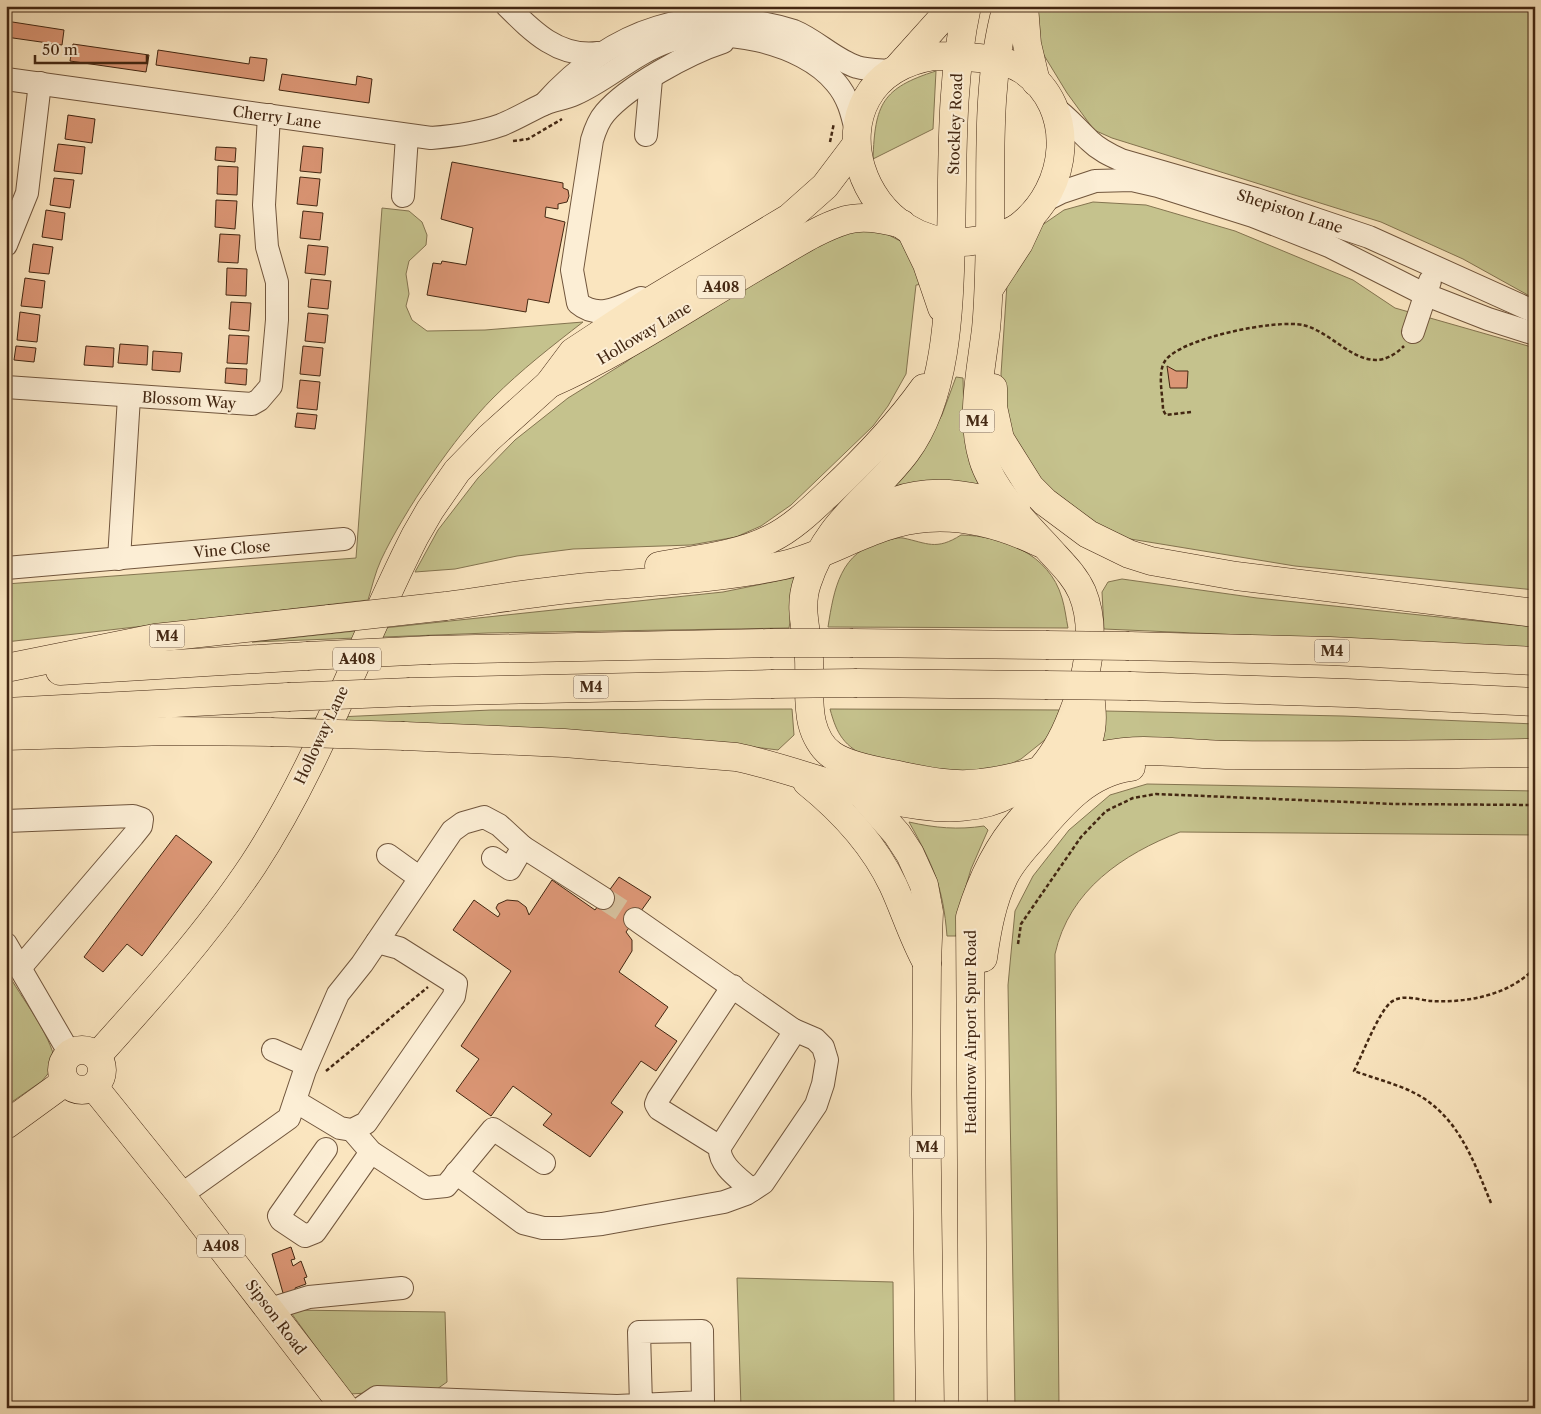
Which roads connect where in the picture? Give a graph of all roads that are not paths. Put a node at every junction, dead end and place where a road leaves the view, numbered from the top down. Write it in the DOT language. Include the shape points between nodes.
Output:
graph roads {
  1 [pos="507,6"];
  2 [pos="953,6"];
  3 [pos="967,6"];
  4 [pos="1007,6"];
  5 [pos="1024,6"];
  6 [pos="738,36"];
  7 [pos="598,53"];
  8 [pos="958,56"];
  9 [pos="995,61"];
  10 [pos="895,68"];
  11 [pos="6,79"];
  12 [pos="651,79"];
  13 [pos="1036,82"];
  14 [pos="40,83"];
  15 [pos="543,104"];
  16 [pos="1052,106"];
  17 [pos="269,115"];
  18 [pos="849,131"];
  19 [pos="646,135"];
  20 [pos="407,136"];
  21 [pos="403,196"];
  22 [pos="1038,208"];
  23 [pos="907,227"];
  24 [pos="990,238"];
  25 [pos="951,242"];
  26 [pos="6,245"];
  27 [pos="709,268"];
  28 [pos="1436,268"];
  29 [pos="988,291"];
  30 [pos="1424,294"];
  31 [pos="1535,312"];
  32 [pos="946,326"];
  33 [pos="986,327"];
  34 [pos="1413,332"];
  35 [pos="1535,334"];
  36 [pos="939,367"];
  37 [pos="548,384"];
  38 [pos="6,387"];
  39 [pos="129,397"];
  40 [pos="1012,506"];
  41 [pos="344,539"];
  42 [pos="844,545"];
  43 [pos="1046,546"];
  44 [pos="818,556"];
  45 [pos="119,559"];
  46 [pos="6,568"];
  47 [pos="1236,576"];
  48 [pos="598,586"];
  49 [pos="1535,613"];
  50 [pos="809,657"];
  51 [pos="1535,660"];
  52 [pos="1087,665"];
  53 [pos="6,668"];
  54 [pos="6,674"];
  55 [pos="1535,702"];
  56 [pos="6,712"];
  57 [pos="6,736"];
  58 [pos="1535,753"];
  59 [pos="1229,755"];
  60 [pos="832,756"];
  61 [pos="1074,763"];
  62 [pos="1041,770"];
  63 [pos="796,772"];
  64 [pos="861,793"];
  65 [pos="6,821"];
  66 [pos="523,847"];
  67 [pos="388,855"];
  68 [pos="493,858"];
  69 [pos="420,878"];
  70 [pos="603,898"];
  71 [pos="635,919"];
  72 [pos="377,942"];
  73 [pos="6,944"];
  74 [pos="926,963"];
  75 [pos="20,968"];
  76 [pos="733,986"];
  77 [pos="794,1030"];
  78 [pos="273,1050"];
  79 [pos="84,1055"];
  80 [pos="970,1056"];
  81 [pos="315,1069"];
  82 [pos="65,1082"];
  83 [pos="94,1086"];
  84 [pos="294,1101"];
  85 [pos="6,1125"];
  86 [pos="352,1130"];
  87 [pos="720,1147"];
  88 [pos="326,1149"];
  89 [pos="371,1152"];
  90 [pos="544,1163"];
  91 [pos="456,1173"];
  92 [pos="752,1190"];
  93 [pos="181,1195"];
  94 [pos="402,1288"];
  95 [pos="270,1309"];
  96 [pos="641,1405"];
  97 [pos="345,1408"];
  98 [pos="361,1408"];
  99 [pos="930,1408"];
  100 [pos="973,1408"];
  1 -- 7 [label="street" via="550,43 581,55"];
  2 -- 10 [label="main road, A408"];
  3 -- 8 [label="main road, Stockley Road"];
  4 -- 9 [label="main road"];
  5 -- 13 [label="main road" via="1027,44"];
  6 -- 12 [label="street" via="680,59"];
  6 -- 15 [label="street, Cherry Lane" via="708,36 668,42 634,57 574,94"];
  6 -- 18 [label="street, Cherry Lane" via="782,49 829,75 847,100"];
  7 -- 10 [label="street, Cherry Lane" via="622,37 652,25 689,17 725,15 752,18 783,27 857,67"];
  7 -- 15 [label="street, Cherry Lane" via="565,80"];
  8 -- 9 [label="main road"];
  8 -- 10 [label="main road" via="934,56"];
  8 -- 25 [label="main road, Stockley Road"];
  9 -- 13 [label="main road" via="1022,70"];
  9 -- 24 [label="main road"];
  10 -- 18 [label="main road, A408" via="877,84"];
  11 -- 14 [label="street, Cherry Lane"];
  12 -- 19 [label="street"];
  12 -- 27 [label="street" via="611,107 598,124 592,140 572,270 578,303 594,312 609,310"];
  13 -- 16 [label="main road"];
  14 -- 17 [label="street, Cherry Lane"];
  14 -- 26 [label="street" via="27,193"];
  15 -- 20 [label="street, Cherry Lane" via="481,131 431,138"];
  16 -- 22 [label="main road" via="1059,124 1062,150 1058,169"];
  16 -- 28 [label="street, Shepiston Lane" via="1068,117 1091,142 1121,160 1256,199 1359,234"];
  17 -- 20 [label="street, Cherry Lane"];
  17 -- 39 [label="street, Blossom Way" via="264,204 267,247 278,298 271,386 252,404"];
  18 -- 23 [label="main road, A408" via="877,202"];
  18 -- 27 [label="main road, Holloway Lane / A408" via="825,186 809,203"];
  20 -- 21 [label="street"];
  22 -- 24 [label="main road, A408" via="1019,227"];
  22 -- 29 [label="main road, M4"];
  22 -- 30 [label="street, Shepiston Lane" via="1062,192 1095,181 1132,180 1253,216 1330,246"];
  23 -- 25 [label="main road, A408" via="923,238"];
  23 -- 32 [label="main road, M4" via="938,291"];
  23 -- 37 [label="main road, Holloway Lane / A408" via="884,219 856,218 826,228 586,368"];
  24 -- 25 [label="main road, A408"];
  24 -- 29 [label="main road, M4"];
  25 -- 32 [label="main road, M4"];
  27 -- 37 [label="main road, Holloway Lane / A408" via="649,302 573,352"];
  28 -- 30 [label="street"];
  28 -- 31 [label="street, Shepiston Lane"];
  29 -- 33 [label="main road, M4"];
  30 -- 34 [label="street"];
  30 -- 35 [label="street, Shepiston Lane"];
  32 -- 36 [label="main road, M4"];
  33 -- 40 [label="main road, M4" via="978,396 978,442 993,482"];
  33 -- 47 [label="main road, M4" via="992,357 993,407 1000,439 1017,469 1045,502 1088,534 1129,554"];
  36 -- 44 [label="main road, M4" via="934,394 908,449 837,525"];
  36 -- 48 [label="main road, M4" via="906,414 879,444 792,526 744,549 644,568"];
  37 -- 79 [label="main road, Holloway Lane / A408" via="457,471 430,510 402,562 312,756 253,865 192,948"];
  38 -- 39 [label="street, Blossom Way"];
  39 -- 45 [label="street"];
  40 -- 42 [label="main road, M4" via="976,497 919,494 898,499 872,513"];
  40 -- 43 [label="main road, M4"];
  40 -- 47 [label="main road, M4" via="1030,514 1087,553 1130,571 1179,580"];
  41 -- 45 [label="street, Vine Close"];
  42 -- 43 [label="main road, M4" via="890,525 940,517 982,522 1017,532"];
  42 -- 44 [label="main road, M4"];
  42 -- 50 [label="main road, M4" via="824,589"];
  43 -- 52 [label="main road, M4" via="1070,572 1083,594 1089,625"];
  44 -- 48 [label="main road, M4" via="735,575"];
  44 -- 50 [label="main road, M4" via="805,588 804,622"];
  45 -- 46 [label="street, Vine Close"];
  47 -- 49 [label="main road, M4"];
  48 -- 53 [label="main road, M4, bridge" via="155,638"];
  50 -- 60 [label="main road, M4" via="811,721 820,742"];
  51 -- 54 [label="main road, M4, bridge" via="1129,646 654,644 430,650"];
  52 -- 61 [label="main road, Heathrow Airport Spur Road / M4" via="1092,725 1087,743"];
  52 -- 62 [label="main road, M4" via="1069,725 1053,757"];
  55 -- 56 [label="main road, M4, bridge" via="1131,686 857,683 410,692"];
  57 -- 63 [label="main road, M4, bridge" via="168,731 271,732 564,743 714,754"];
  58 -- 59 [label="main road, M4"];
  59 -- 61 [label="main road, M4" via="1142,751"];
  59 -- 80 [label="main road, M4" via="1112,771 1073,792 1043,826 1004,876 990,917"];
  60 -- 62 [label="main road, M4" via="864,768 942,783 984,783"];
  60 -- 64 [label="main road, M4"];
  61 -- 62 [label="main road, M4"];
  61 -- 80 [label="main road, Heathrow Airport Spur Road / M4" via="1001,846 979,888 968,932"];
  62 -- 64 [label="main road, M4" via="1002,797 967,807 950,809 914,805"];
  63 -- 64 [label="main road, M4"];
  63 -- 74 [label="main road, M4" via="841,810 874,852 893,885"];
  64 -- 74 [label="main road, M4" via="898,834 921,878 929,912"];
  65 -- 75 [label="street" via="133,816 142,819 133,836"];
  66 -- 68 [label="street" via="510,869"];
  66 -- 69 [label="street" via="499,825 484,817 463,823 452,831"];
  66 -- 70 [label="street"];
  67 -- 69 [label="street"];
  69 -- 72 [label="street"];
  71 -- 76 [label="street"];
  72 -- 81 [label="street" via="338,994"];
  72 -- 86 [label="street" via="403,950 456,984 454,996 366,1122"];
  73 -- 75 [label="street"];
  74 -- 99 [label="main road, M4"];
  75 -- 79 [label="street"];
  76 -- 77 [label="street"];
  76 -- 87 [label="street" via="656,1104"];
  77 -- 87 [label="street" via="794,1035"];
  77 -- 92 [label="street" via="815,1039 823,1047 827,1060 822,1084 816,1105 763,1183"];
  78 -- 81 [label="street"];
  79 -- 82 [label="main road" via="66,1058 62,1070"];
  79 -- 83 [label="main road" via="102,1069 99,1082"];
  80 -- 100 [label="main road, Heathrow Airport Spur Road / M4"];
  81 -- 84 [label="street"];
  82 -- 83 [label="main road" via="76,1089 88,1090"];
  82 -- 85 [label="main road"];
  83 -- 93 [label="main road, Sipson Road / A408"];
  84 -- 86 [label="street" via="340,1128"];
  84 -- 93 [label="street" via="289,1118"];
  86 -- 89 [label="street"];
  87 -- 92 [label="street" via="724,1163"];
  88 -- 89 [label="street" via="279,1216 305,1236 315,1232"];
  89 -- 91 [label="street" via="426,1188 446,1186"];
  90 -- 91 [label="street" via="493,1129"];
  91 -- 92 [label="street" via="523,1223 543,1228 612,1222 724,1202"];
  93 -- 95 [label="main road, Sipson Road / A408"];
  94 -- 95 [label="street" via="309,1297"];
  95 -- 97 [label="main road, Sipson Road / A408"];
  96 -- 98 [label="street" via="377,1397"];
}
